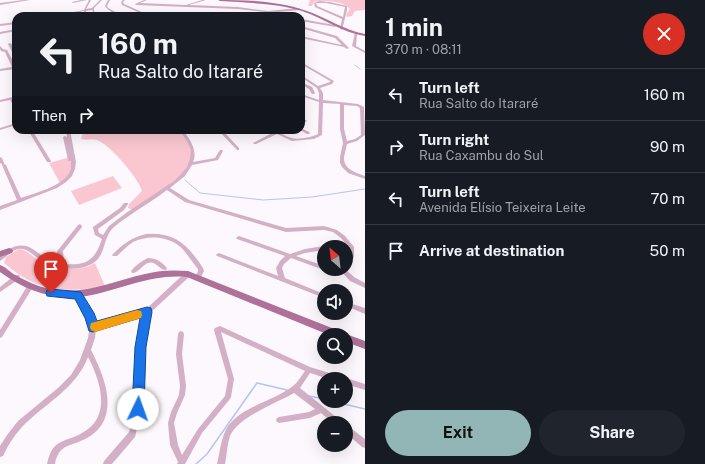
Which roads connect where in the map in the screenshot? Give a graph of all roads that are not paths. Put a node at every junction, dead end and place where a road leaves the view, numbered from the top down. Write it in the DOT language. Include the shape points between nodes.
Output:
graph roads {
  1 [pos="29,0"];
  2 [pos="86,0"];
  3 [pos="90,0"];
  4 [pos="101,0"];
  5 [pos="109,0"];
  6 [pos="124,0"];
  7 [pos="146,0"];
  8 [pos="204,0"];
  9 [pos="220,0"];
  10 [pos="16,1"];
  11 [pos="187,1"];
  12 [pos="73,2"];
  13 [pos="195,2"];
  14 [pos="0,4"];
  15 [pos="136,4"];
  16 [pos="181,6"];
  17 [pos="130,7"];
  18 [pos="196,7"];
  19 [pos="91,9"];
  20 [pos="295,9"];
  21 [pos="85,10"];
  22 [pos="75,12"];
  23 [pos="93,12"];
  24 [pos="114,12"];
  25 [pos="141,12"];
  26 [pos="162,12"];
  27 [pos="207,12"];
  28 [pos="268,12"];
  29 [pos="344,19"];
  30 [pos="305,21"];
  31 [pos="12,24"];
  32 [pos="0,25"];
  33 [pos="335,26"];
  34 [pos="305,28"];
  35 [pos="341,29"];
  36 [pos="12,31"];
  37 [pos="0,34"];
  38 [pos="356,34"];
  39 [pos="365,35"];
  40 [pos="305,38"];
  41 [pos="10,44"];
  42 [pos="0,47"];
  43 [pos="12,48"];
  44 [pos="365,52"];
  45 [pos="12,62"];
  46 [pos="305,64"];
  47 [pos="12,68"];
  48 [pos="0,70"];
  49 [pos="305,79"];
  50 [pos="305,85"];
  51 [pos="318,87"];
  52 [pos="314,93"];
  53 [pos="305,96"];
  54 [pos="11,98"];
  55 [pos="0,101"];
  56 [pos="321,102"];
  57 [pos="342,104"];
  58 [pos="12,125"];
  59 [pos="0,129"];
  60 [pos="305,131"];
  61 [pos="308,133"];
  62 [pos="32,134"];
  63 [pos="67,134"];
  64 [pos="67,134"];
  65 [pos="184,134"];
  66 [pos="224,134"];
  67 [pos="270,134"];
  68 [pos="280,134"];
  69 [pos="345,143"];
  70 [pos="255,144"];
  71 [pos="238,149"];
  72 [pos="222,151"];
  73 [pos="49,161"];
  74 [pos="2,162"];
  75 [pos="191,164"];
  76 [pos="365,178"];
  77 [pos="167,188"];
  78 [pos="19,199"];
  79 [pos="126,204"];
  80 [pos="0,207"];
  81 [pos="80,226"];
  82 [pos="104,238"];
  83 [pos="239,238"];
  84 [pos="346,240"];
  85 [pos="317,249"];
  86 [pos="9,251"];
  87 [pos="0,254"];
  88 [pos="115,255"];
  89 [pos="219,255"];
  90 [pos="289,257"];
  91 [pos="0,259"];
  92 [pos="0,263"];
  93 [pos="62,265"];
  94 [pos="317,266"];
  95 [pos="0,268"];
  96 [pos="164,268"];
  97 [pos="134,272"];
  98 [pos="188,274"];
  99 [pos="349,276"];
  100 [pos="198,277"];
  101 [pos="282,279"];
  102 [pos="17,280"];
  103 [pos="365,286"];
  104 [pos="30,287"];
  105 [pos="0,290"];
  106 [pos="317,293"];
  107 [pos="78,295"];
  108 [pos="353,307"];
  109 [pos="147,312"];
  110 [pos="365,312"];
  111 [pos="93,327"];
  112 [pos="322,328"];
  113 [pos="181,334"];
  114 [pos="0,335"];
  115 [pos="353,341"];
  116 [pos="365,345"];
  117 [pos="88,351"];
  118 [pos="309,370"];
  119 [pos="317,372"];
  120 [pos="353,383"];
  121 [pos="365,387"];
  122 [pos="295,389"];
  123 [pos="321,409"];
  124 [pos="330,416"];
  125 [pos="279,420"];
  126 [pos="353,434"];
  127 [pos="365,444"];
  128 [pos="0,453"];
  129 [pos="51,464"];
  130 [pos="107,464"];
  131 [pos="181,464"];
  132 [pos="221,464"];
  1 -- 10 [label="street"];
  2 -- 12 [label="street"];
  3 -- 21 [label="street"];
  4 -- 19 [label="street"];
  5 -- 24 [label="street" via="106,6"];
  6 -- 17 [label="street" via="123,3"];
  7 -- 15 [label="street"];
  8 -- 13 [label="street"];
  9 -- 20 [label="main road"];
  10 -- 14 [label="street"];
  11 -- 13 [label="street"];
  13 -- 16 [label="street"];
  13 -- 18 [label="street"];
  15 -- 16 [label="street"];
  15 -- 17 [label="street"];
  16 -- 18 [label="street"];
  16 -- 26 [label="street"];
  17 -- 25 [label="street"];
  18 -- 27 [label="street"];
  18 -- 28 [label="street"];
  19 -- 21 [label="street"];
  19 -- 23 [label="street"];
  20 -- 28 [label="street"];
  20 -- 33 [label="main road" via="310,12"];
  21 -- 22 [label="street"];
  29 -- 29 [label="street" via="346,8 343,6 320,2 314,4"];
  29 -- 35 [label="street"];
  30 -- 33 [label="street"];
  31 -- 32 [label="street"];
  33 -- 35 [label="main road"];
  34 -- 40 [label="street" via="336,37 345,47"];
  35 -- 38 [label="main road"];
  36 -- 37 [label="street"];
  38 -- 39 [label="main road"];
  38 -- 44 [label="street" via="354,46"];
  41 -- 43 [label="street"];
  42 -- 45 [label="street" via="6,51"];
  46 -- 51 [label="street" via="332,81"];
  47 -- 48 [label="street"];
  49 -- 51 [label="street"];
  50 -- 52 [label="street"];
  51 -- 56 [label="street" via="322,92"];
  53 -- 56 [label="street"];
  54 -- 55 [label="street"];
  56 -- 57 [label="street"];
  56 -- 68 [label="street" via="319,136 295,140"];
  57 -- 69 [label="street"];
  57 -- 69 [label="street" via="360,106 363,109 363,135"];
  58 -- 59 [label="street"];
  60 -- 61 [label="street"];
  62 -- 73 [label="street"];
  63 -- 78 [label="street" via="70,171 58,184"];
  64 -- 80 [label="street" via="74,164 72,174 56,187"];
  65 -- 75 [label="street" via="192,147"];
  66 -- 71 [label="street"];
  67 -- 70 [label="street"];
  69 -- 76 [label="street" via="342,164 352,173"];
  72 -- 75 [label="street" via="216,159"];
  74 -- 78 [label="street"];
  75 -- 77 [label="street" via="182,177"];
  77 -- 82 [label="street" via="116,223"];
  77 -- 84 [label="street" via="187,201 286,230 324,228 335,231"];
  78 -- 80 [label="street"];
  79 -- 82 [label="street" via="96,228 97,234"];
  81 -- 93 [label="street" via="60,251"];
  82 -- 93 [label="street" via="100,251 92,261 78,266"];
  83 -- 90 [label="street"];
  85 -- 90 [label="street"];
  86 -- 87 [label="main road"];
  86 -- 91 [label="street"];
  86 -- 93 [label="street" via="24,247 45,260"];
  88 -- 100 [label="street" via="137,239 150,236 164,237 183,247 201,270"];
  89 -- 101 [label="street"];
  90 -- 94 [label="street"];
  90 -- 101 [label="street" via="279,268"];
  92 -- 102 [label="main road"];
  95 -- 102 [label="main road"];
  96 -- 97 [label="street" via="150,260 143,262"];
  98 -- 100 [label="main road"];
  98 -- 107 [label="main road" via="154,274"];
  98 -- 109 [label="street"];
  99 -- 103 [label="street"];
  100 -- 112 [label="main road"];
  101 -- 106 [label="street"];
  102 -- 104 [label="main road"];
  102 -- 105 [label="street"];
  104 -- 107 [label="main road" via="51,293"];
  104 -- 114 [label="street"];
  107 -- 111 [label="street"];
  108 -- 110 [label="street"];
  109 -- 111 [label="street"];
  109 -- 130 [label="street" via="140,347 136,420 132,434"];
  111 -- 117 [label="street"];
  113 -- 131 [label="street" via="179,354 182,395 171,423 174,445"];
  115 -- 116 [label="main road"];
  117 -- 128 [label="street" via="66,387 11,433"];
  117 -- 129 [label="street" via="97,368 104,392 102,416 90,433 57,448"];
  118 -- 119 [label="street"];
  118 -- 122 [label="street"];
  118 -- 131 [label="street" via="220,329 217,330 230,379 228,397 200,431"];
  120 -- 121 [label="street"];
  122 -- 123 [label="street"];
  122 -- 132 [label="street" via="238,421 231,428"];
  123 -- 124 [label="street"];
  123 -- 125 [label="street" via="310,415"];
  126 -- 127 [label="street"];
}
